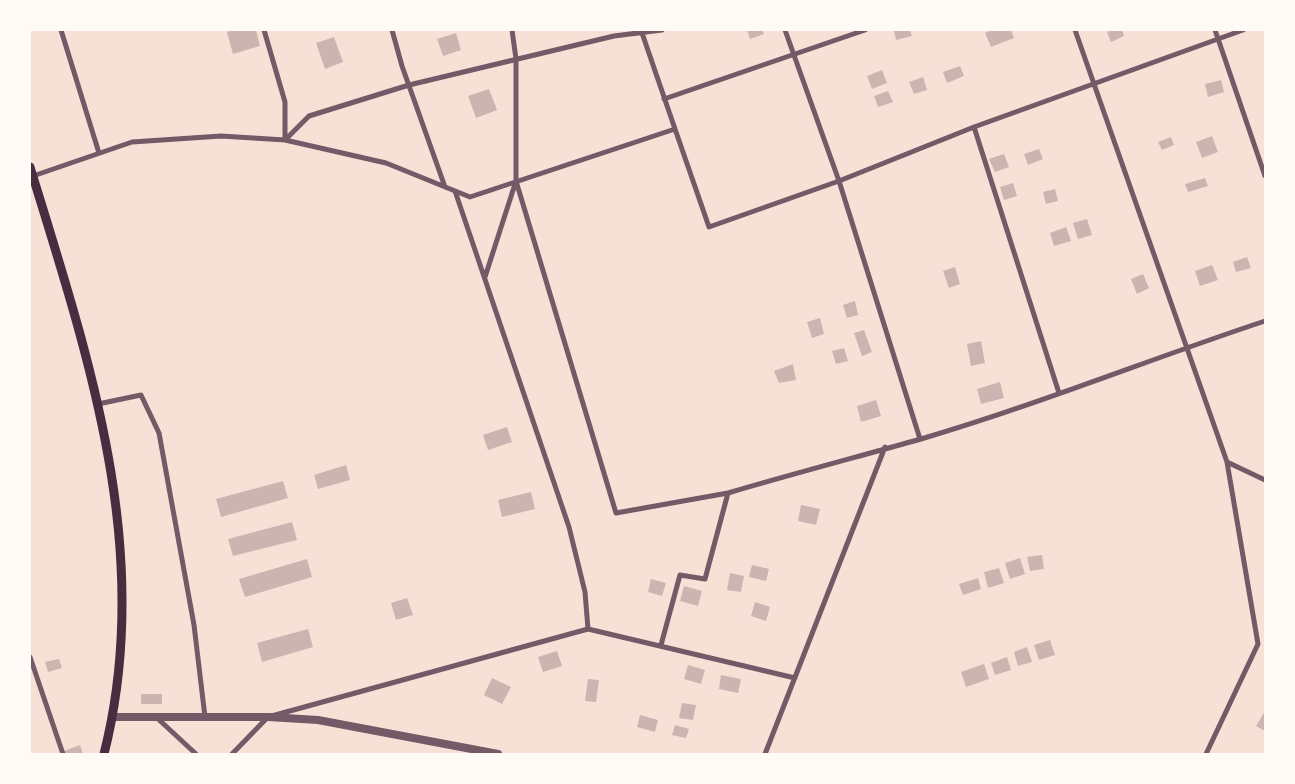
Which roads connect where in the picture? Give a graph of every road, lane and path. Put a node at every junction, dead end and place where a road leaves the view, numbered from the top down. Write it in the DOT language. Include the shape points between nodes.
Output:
graph roads {
  1 [pos="61,30"];
  2 [pos="264,30"];
  3 [pos="392,30"];
  4 [pos="512,30"];
  5 [pos="662,30"];
  6 [pos="785,30"];
  7 [pos="865,30"];
  8 [pos="1075,30"];
  9 [pos="1215,30"];
  10 [pos="1244,30"];
  11 [pos="641,31"];
  12 [pos="1218,38"];
  13 [pos="794,55"];
  14 [pos="516,59"];
  15 [pos="409,85"];
  16 [pos="1095,85"];
  17 [pos="664,99"];
  18 [pos="974,127"];
  19 [pos="675,129"];
  20 [pos="285,140"];
  21 [pos="99,153"];
  22 [pos="31,171"];
  23 [pos="1264,172"];
  24 [pos="516,181"];
  25 [pos="839,181"];
  26 [pos="445,187"];
  27 [pos="455,191"];
  28 [pos="485,277"];
  29 [pos="1265,321"];
  30 [pos="1186,347"];
  31 [pos="1059,393"];
  32 [pos="98,404"];
  33 [pos="920,439"];
  34 [pos="885,447"];
  35 [pos="1227,462"];
  36 [pos="1265,480"];
  37 [pos="728,492"];
  38 [pos="588,629"];
  39 [pos="1258,644"];
  40 [pos="661,645"];
  41 [pos="1265,645"];
  42 [pos="30,657"];
  43 [pos="795,678"];
  44 [pos="113,717"];
  45 [pos="156,717"];
  46 [pos="205,717"];
  47 [pos="268,717"];
  48 [pos="63,754"];
  49 [pos="104,754"];
  50 [pos="196,754"];
  51 [pos="232,754"];
  52 [pos="498,754"];
  53 [pos="765,754"];
  54 [pos="1206,754"];
  1 -- 21 [label="street"];
  2 -- 20 [label="street" via="285,102"];
  3 -- 15 [label="street"];
  4 -- 14 [label="street"];
  5 -- 11 [label="street"];
  6 -- 13 [label="street"];
  7 -- 13 [label="street"];
  8 -- 16 [label="street"];
  9 -- 12 [label="street"];
  10 -- 12 [label="street"];
  11 -- 14 [label="street"];
  11 -- 17 [label="street"];
  12 -- 16 [label="street"];
  12 -- 23 [label="street"];
  13 -- 17 [label="street"];
  13 -- 25 [label="street"];
  14 -- 15 [label="street"];
  14 -- 24 [label="street"];
  15 -- 20 [label="street" via="309,116"];
  15 -- 26 [label="street"];
  16 -- 18 [label="street"];
  16 -- 30 [label="street"];
  17 -- 19 [label="street"];
  18 -- 25 [label="street"];
  18 -- 31 [label="street"];
  19 -- 24 [label="street"];
  19 -- 25 [label="street" via="709,227"];
  20 -- 21 [label="street" via="221,136 132,142"];
  20 -- 26 [label="street" via="386,163"];
  21 -- 22 [label="street"];
  22 -- 32 [label="main road" via="84,345"];
  24 -- 27 [label="street" via="470,197"];
  24 -- 28 [label="street"];
  24 -- 37 [label="street" via="616,513"];
  25 -- 33 [label="street"];
  26 -- 27 [label="street"];
  27 -- 28 [label="street"];
  28 -- 38 [label="street" via="569,527 585,592"];
  29 -- 30 [label="street"];
  30 -- 31 [label="street"];
  30 -- 35 [label="street"];
  31 -- 33 [label="street"];
  32 -- 44 [label="main road" via="116,497 121,552 122,613"];
  32 -- 46 [label="street" via="141,394 159,433 194,625"];
  33 -- 34 [label="street"];
  34 -- 37 [label="street"];
  34 -- 43 [label="street"];
  35 -- 36 [label="street"];
  35 -- 39 [label="street"];
  37 -- 40 [label="street" via="705,578 680,575"];
  38 -- 40 [label="street"];
  38 -- 47 [label="street"];
  39 -- 41 [label="street"];
  39 -- 54 [label="street"];
  40 -- 43 [label="street"];
  42 -- 48 [label="street"];
  43 -- 53 [label="street"];
  44 -- 45 [label="street"];
  44 -- 49 [label="main road"];
  45 -- 46 [label="street"];
  45 -- 50 [label="street"];
  46 -- 47 [label="street"];
  47 -- 51 [label="street"];
  47 -- 52 [label="street" via="318,720"];
}
